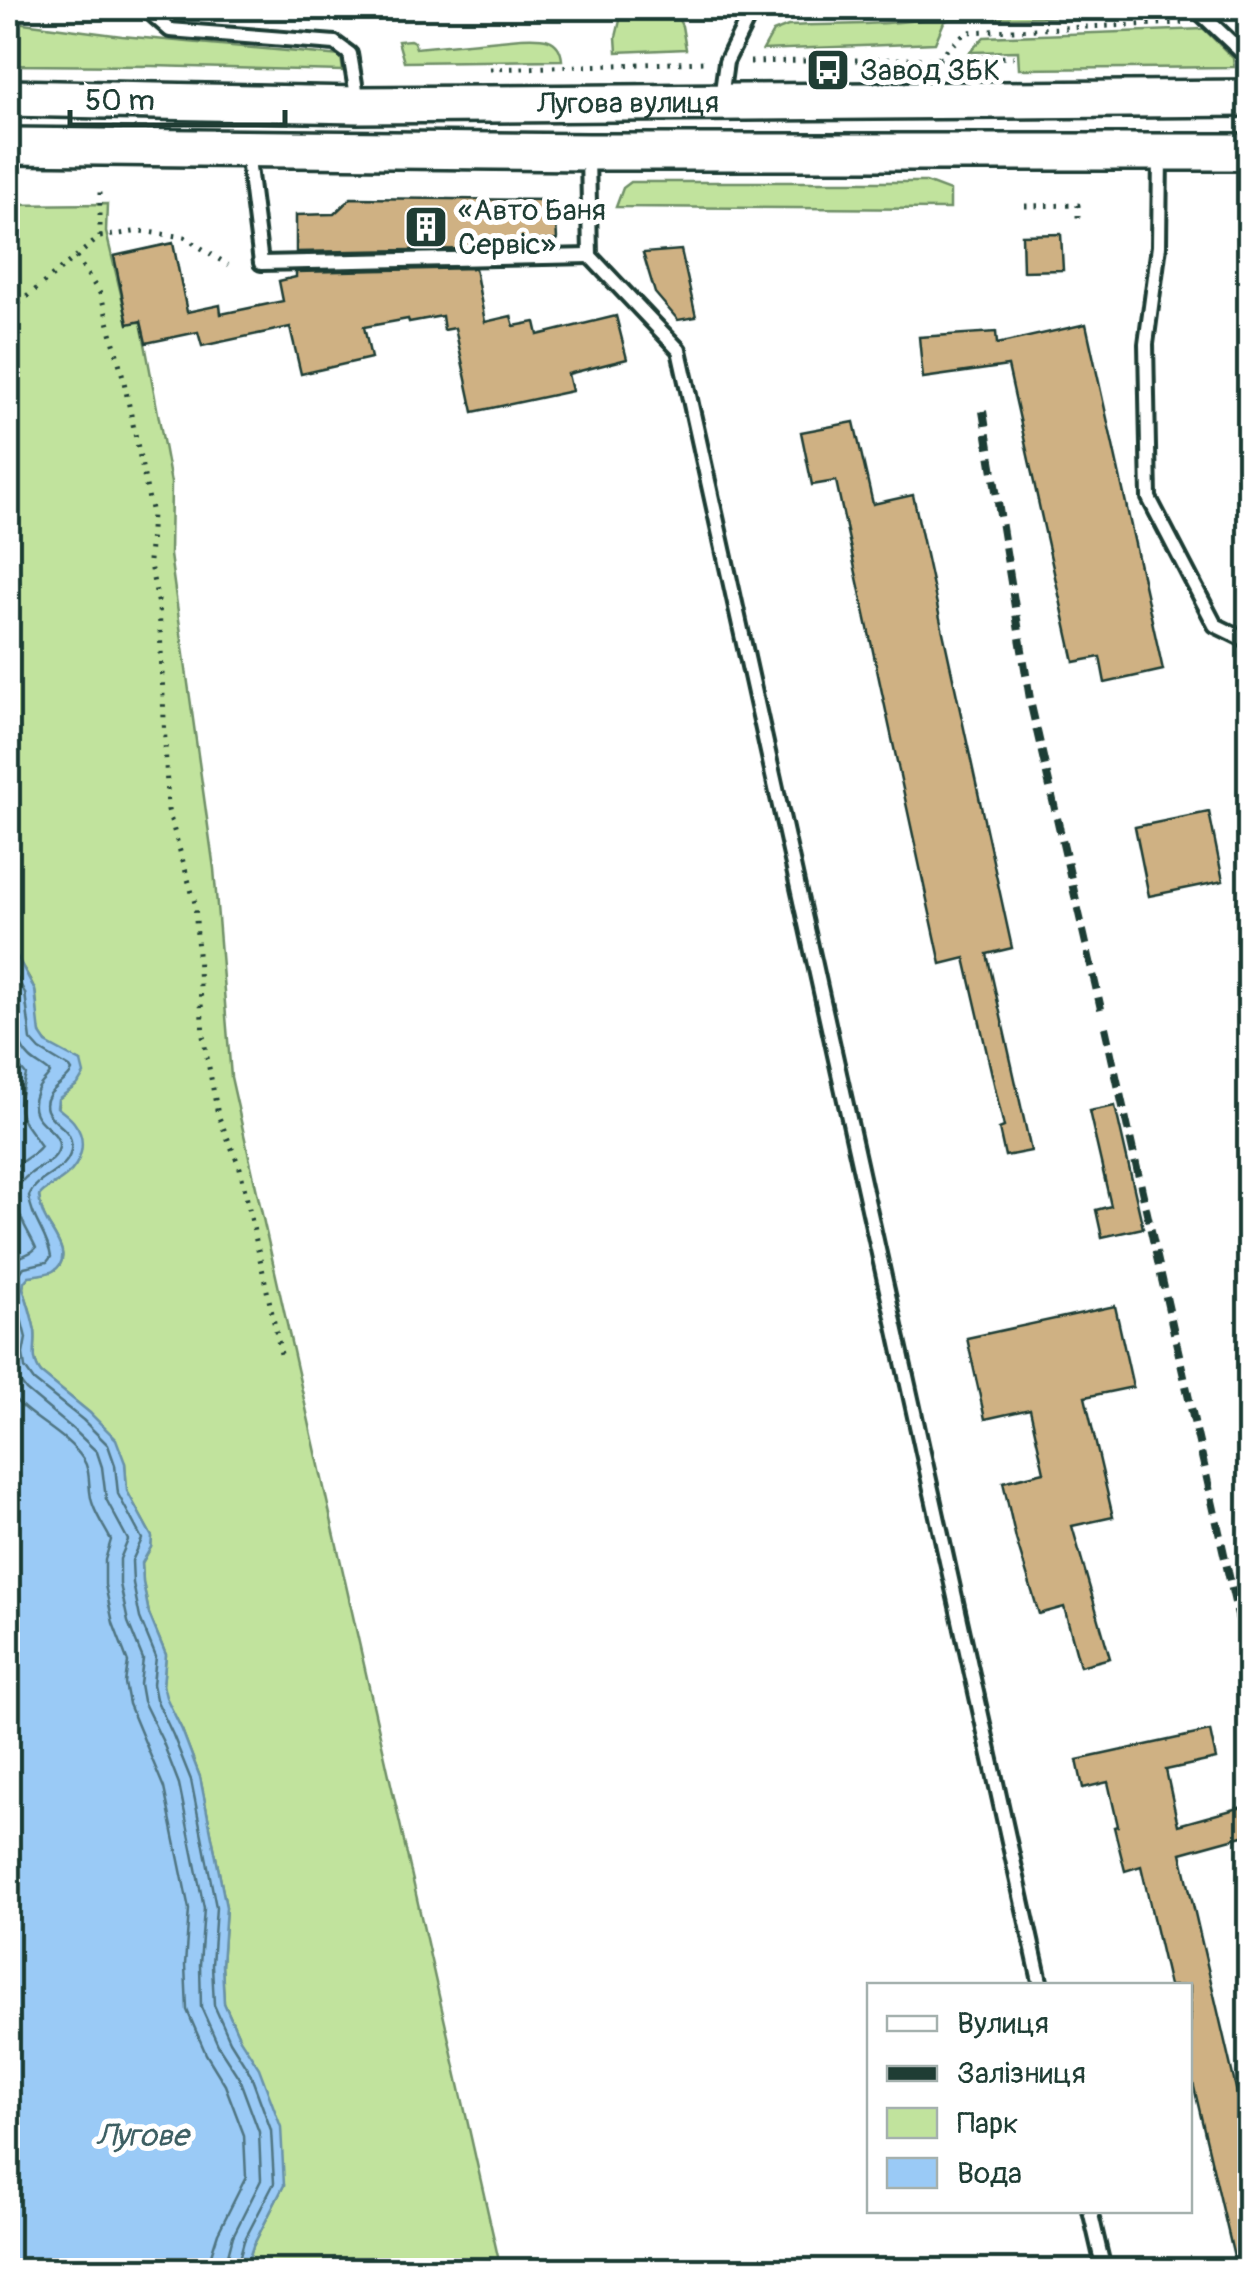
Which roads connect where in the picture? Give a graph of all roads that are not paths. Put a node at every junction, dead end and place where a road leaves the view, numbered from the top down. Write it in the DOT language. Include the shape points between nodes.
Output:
graph roads {
  1 [pos="145,8"];
  2 [pos="811,8"];
  3 [pos="1195,8"];
  4 [pos="752,9"];
  5 [pos="1250,60"];
  6 [pos="8,98"];
  7 [pos="1250,98"];
  8 [pos="721,101"];
  9 [pos="358,104"];
  10 [pos="8,146"];
  11 [pos="247,150"];
  12 [pos="1160,151"];
  13 [pos="588,152"];
  14 [pos="1250,152"];
  15 [pos="590,256"];
  16 [pos="1250,642"];
  17 [pos="1039,1983"];
  18 [pos="1091,2213"];
  19 [pos="1104,2270"];
  1 -- 9 [label="lane" via="170,30 335,43 350,54"];
  2 -- 4 [label="lane"];
  3 -- 5 [label="lane"];
  4 -- 8 [label="lane" via="726,62"];
  6 -- 9 [label="main road, Лугова вулиця"];
  7 -- 8 [label="main road, Лугова вулиця"];
  8 -- 9 [label="main road, Лугова вулиця"];
  10 -- 11 [label="main road, Лугова вулиця"];
  11 -- 13 [label="main road, Лугова вулиця"];
  11 -- 15 [label="lane" via="261,264"];
  12 -- 13 [label="main road, Лугова вулиця"];
  12 -- 14 [label="main road, Лугова вулиця"];
  12 -- 16 [label="lane" via="1159,246 1146,344 1149,498 1216,626"];
  13 -- 15 [label="lane"];
  15 -- 17 [label="lane" via="679,350"];
  18 -- 19 [label="lane"];
}
